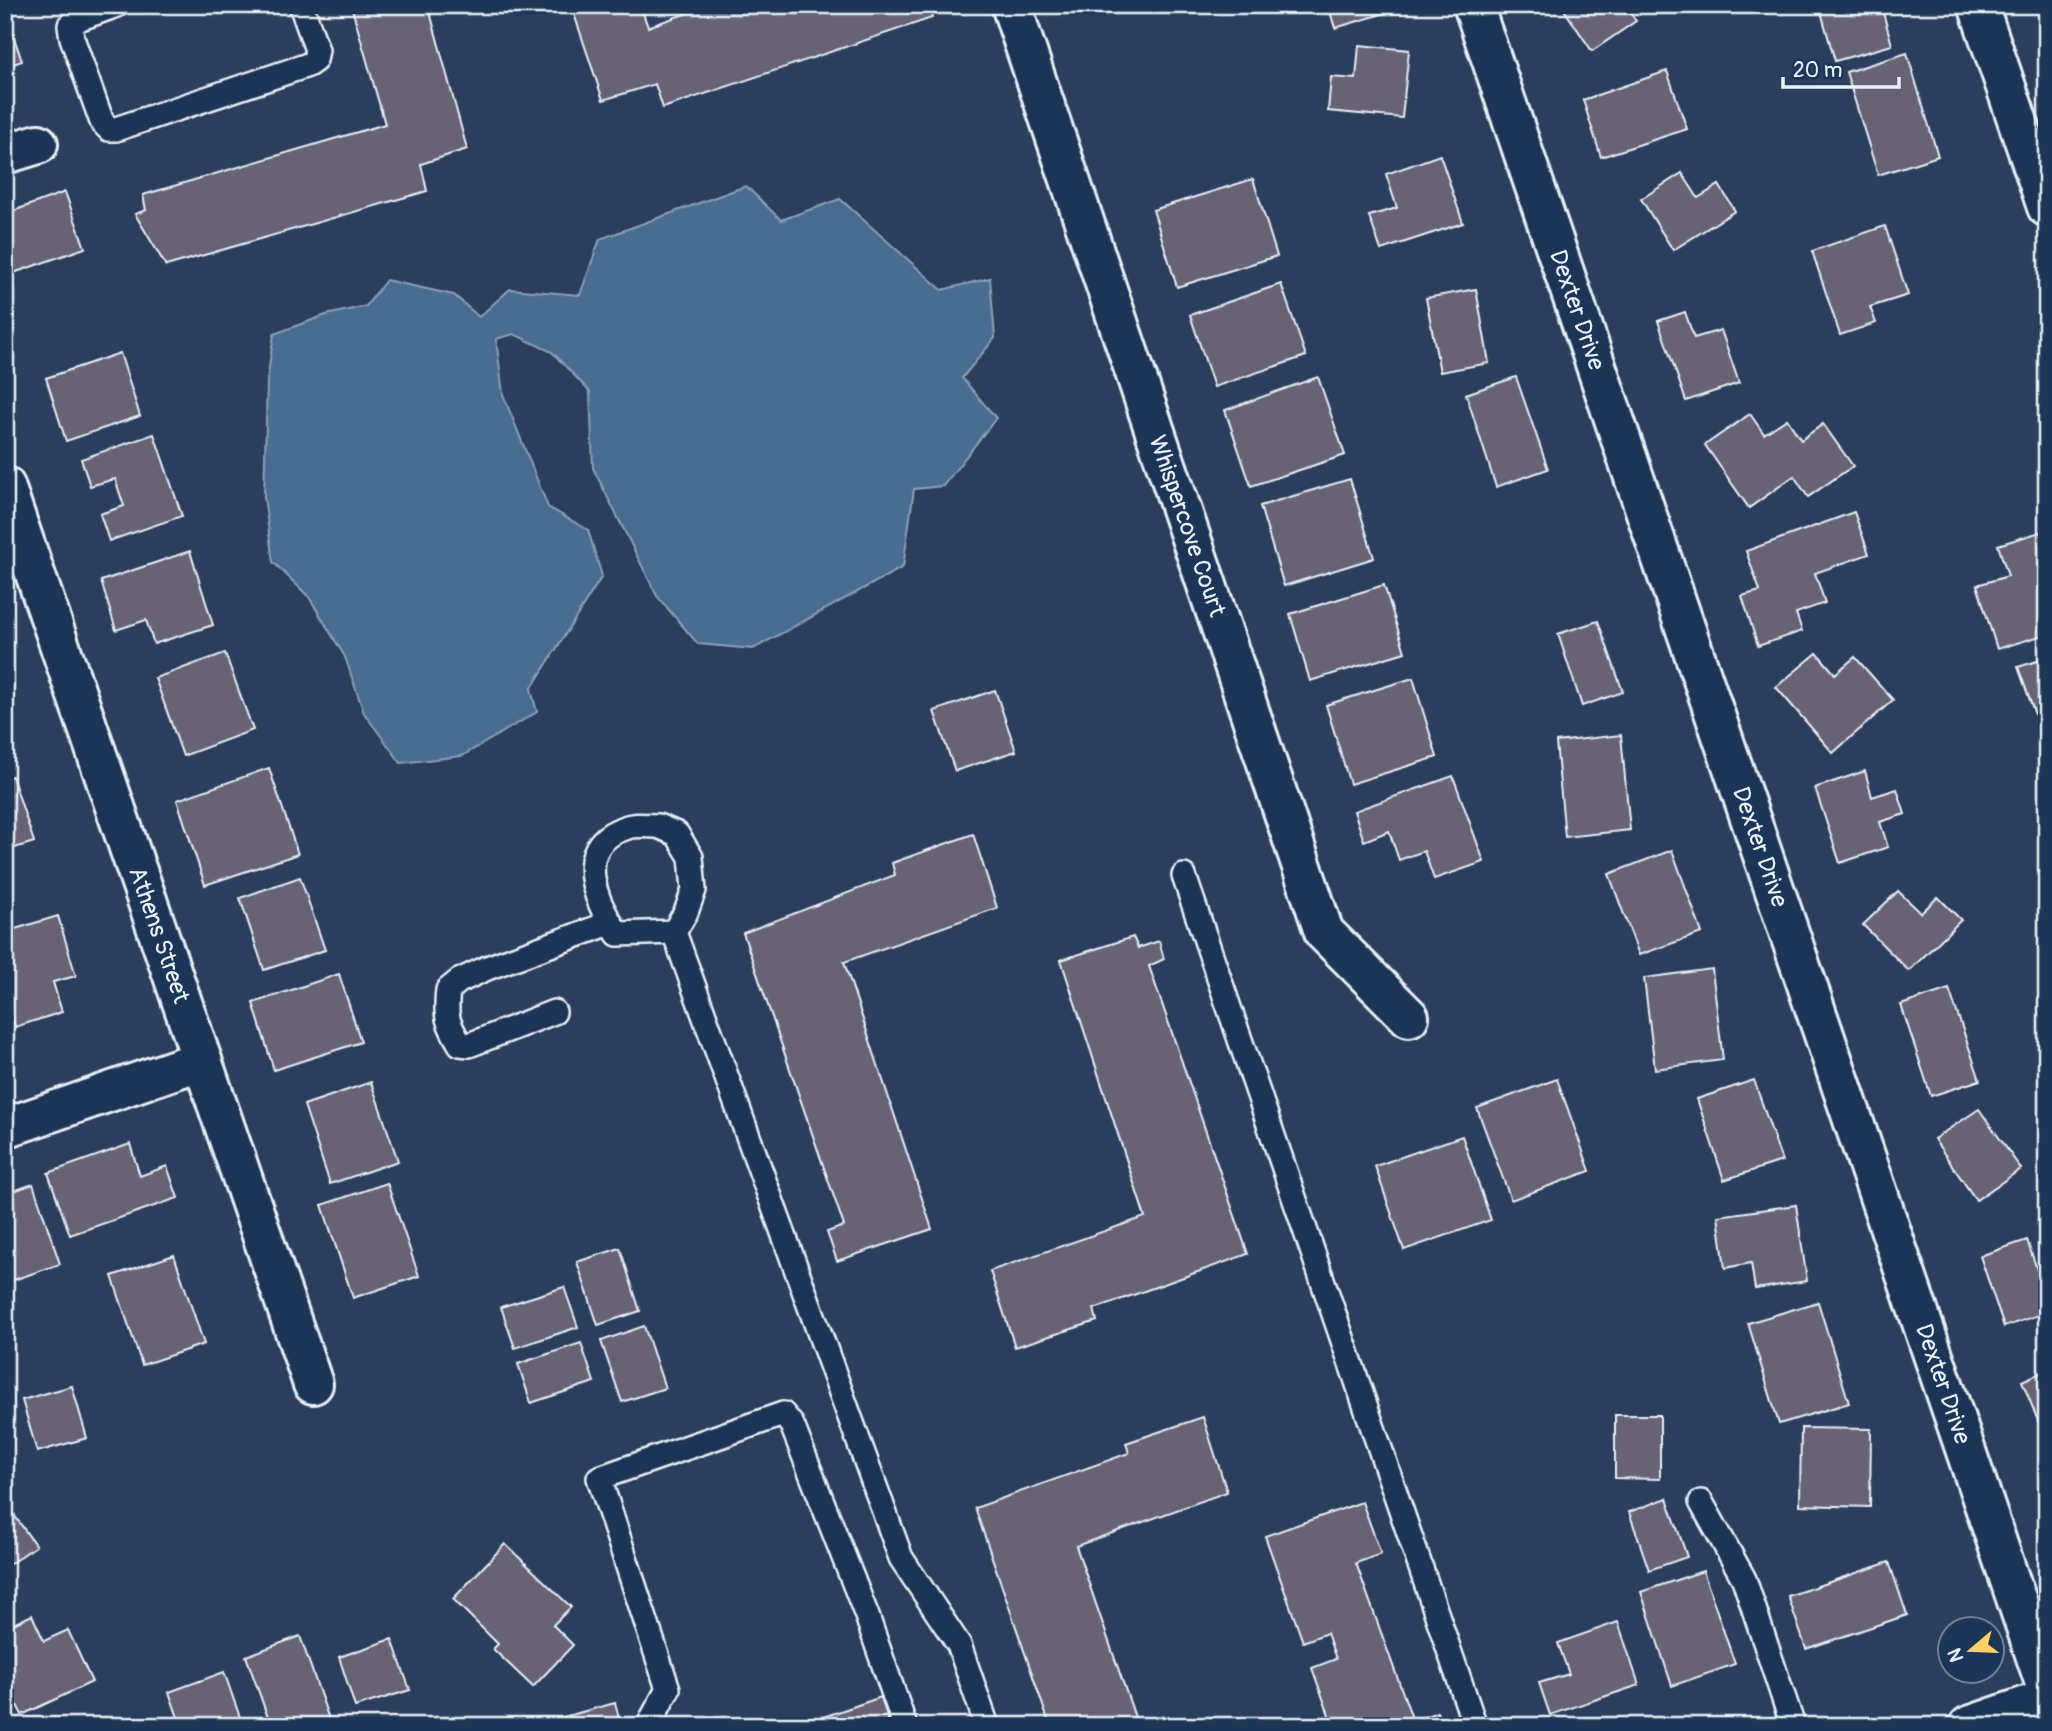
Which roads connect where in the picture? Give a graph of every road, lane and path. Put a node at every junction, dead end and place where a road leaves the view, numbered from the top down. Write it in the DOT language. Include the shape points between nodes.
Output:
graph roads {
  1 [pos="117,5"];
  2 [pos="301,5"];
  3 [pos="1011,5"];
  4 [pos="1473,5"];
  5 [pos="1978,5"];
  6 [pos="2047,207"];
  7 [pos="5,486"];
  8 [pos="1184,876"];
  9 [pos="610,923"];
  10 [pos="674,932"];
  11 [pos="554,1012"];
  12 [pos="1409,1017"];
  13 [pos="202,1060"];
  14 [pos="5,1128"];
  15 [pos="313,1384"];
  16 [pos="1701,1502"];
  17 [pos="2047,1689"];
  18 [pos="2047,1699"];
  19 [pos="648,1726"];
  20 [pos="905,1726"];
  21 [pos="987,1726"];
  22 [pos="1475,1726"];
  23 [pos="1793,1726"];
  24 [pos="1969,1726"];
  1 -- 2 [label="lane" via="70,26 102,122 116,130 308,65 317,50"];
  3 -- 12 [label="street, Whispercove Court" via="1324,932"];
  4 -- 17 [label="street, Dexter Drive"];
  5 -- 6 [label="street"];
  7 -- 13 [label="street, Athens Street"];
  8 -- 22 [label="lane"];
  9 -- 10 [label="lane" via="618,934"];
  9 -- 10 [label="lane" via="592,880 593,855 607,837 626,827 658,826 677,834 691,857 694,890"];
  9 -- 11 [label="lane" via="459,981 449,990 445,1010 460,1044 470,1045"];
  10 -- 21 [label="lane" via="901,1558 959,1645"];
  13 -- 14 [label="street"];
  13 -- 15 [label="street, Athens Street"];
  16 -- 23 [label="lane" via="1744,1579"];
  18 -- 24 [label="street"];
  19 -- 20 [label="lane" via="668,1689 599,1478 783,1414 792,1424"];
}
